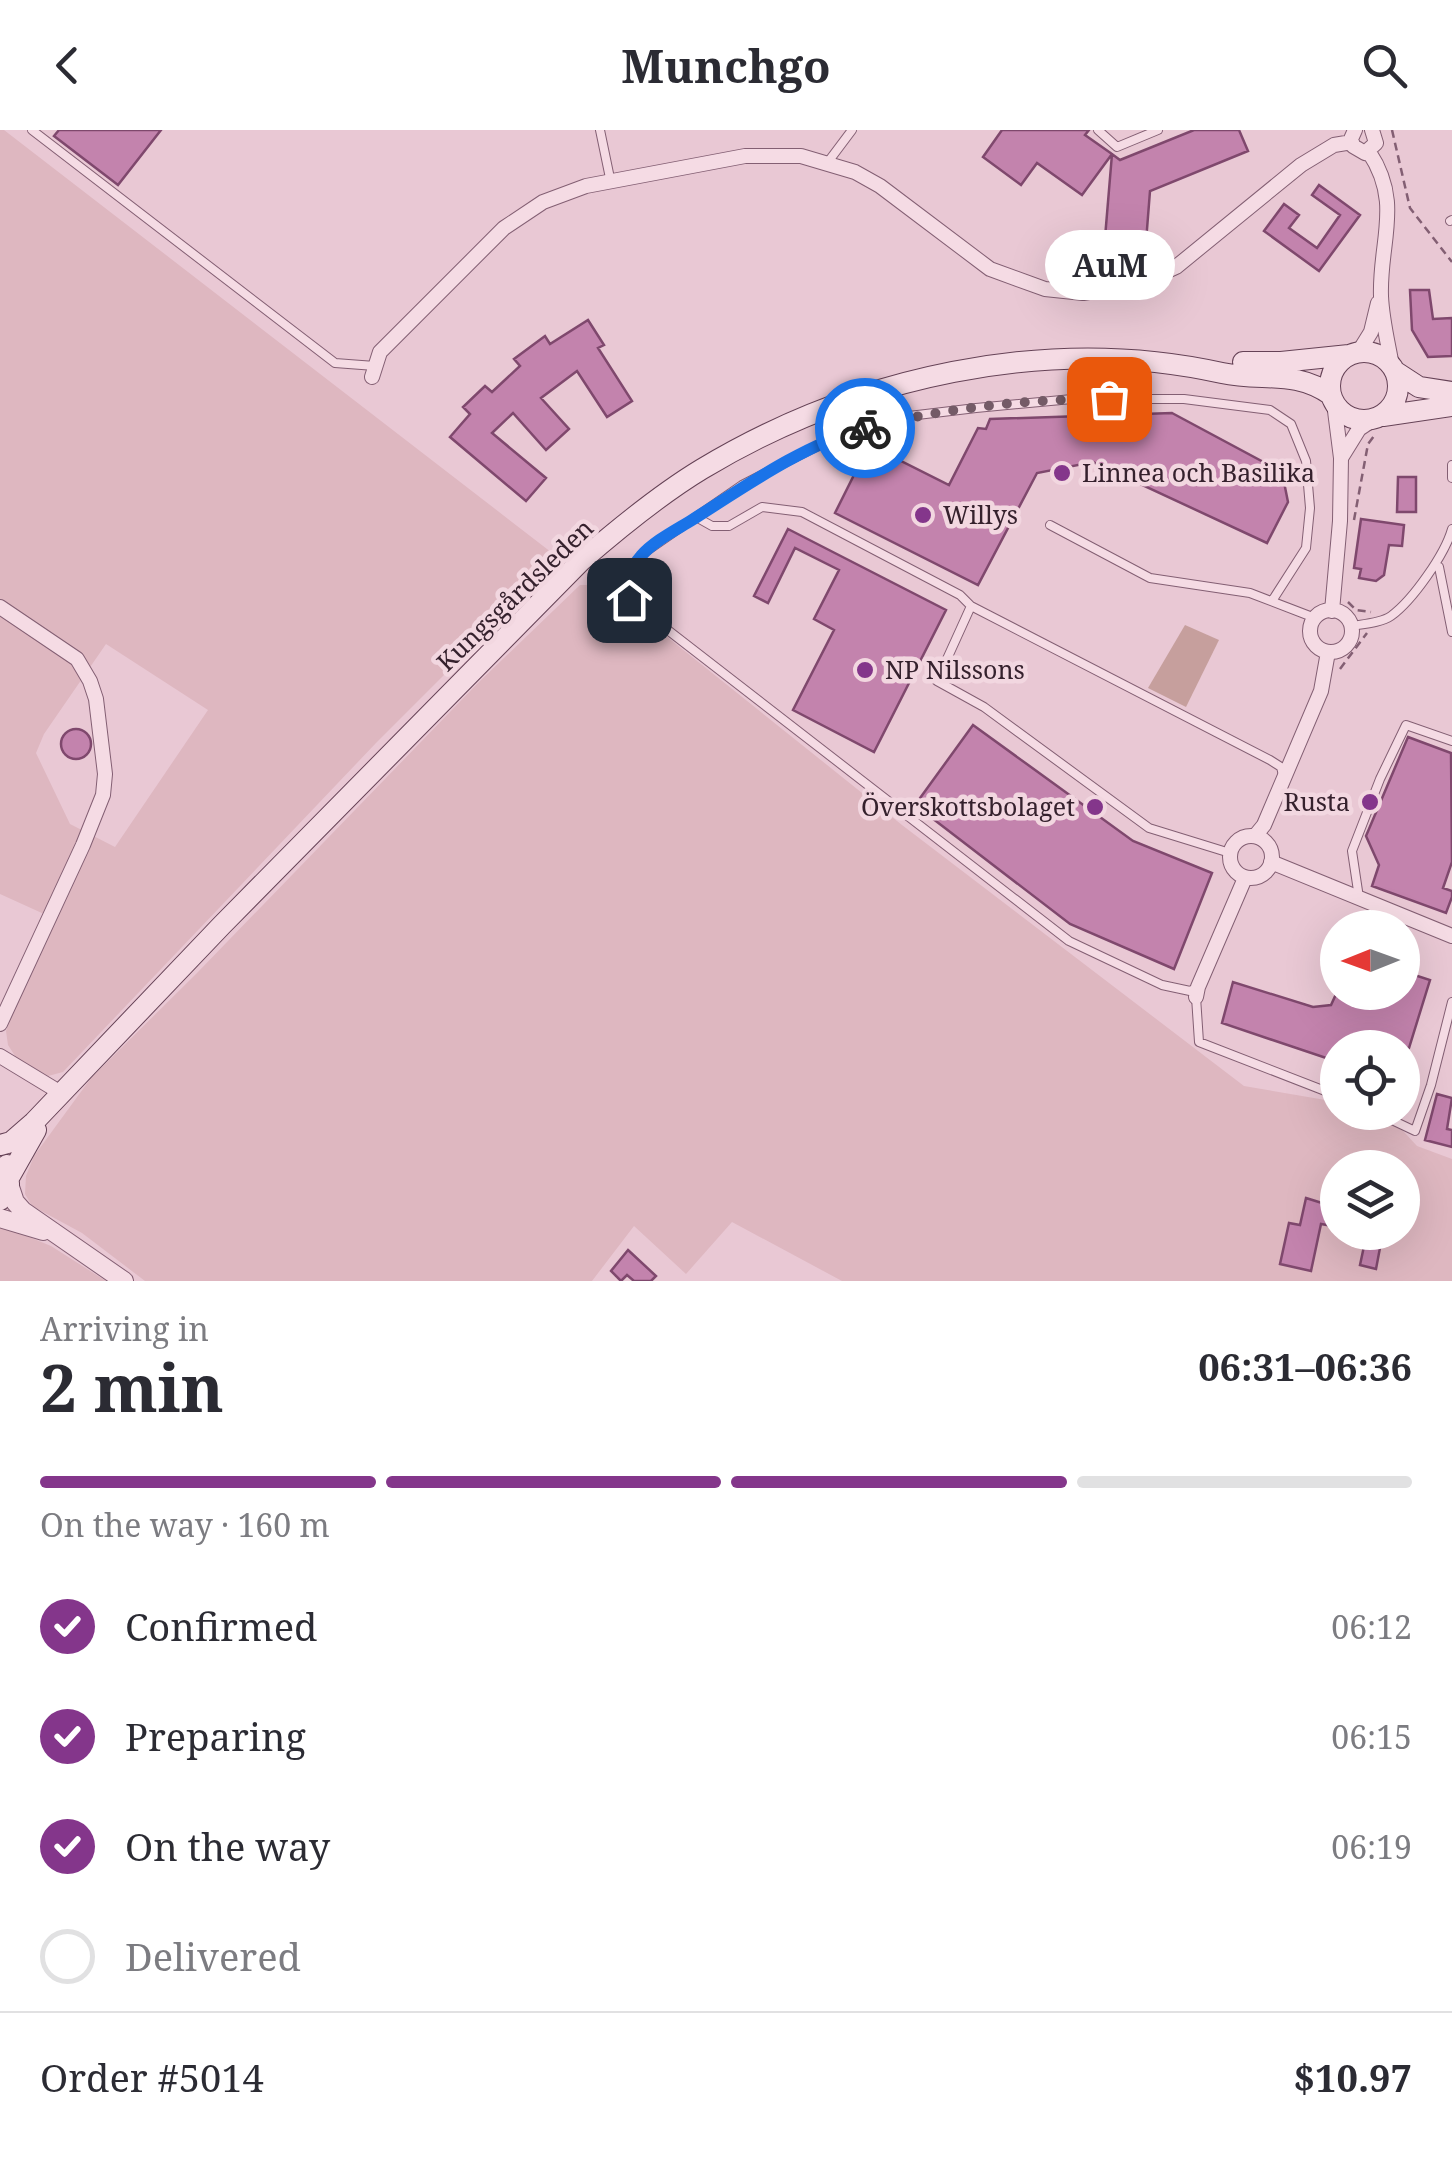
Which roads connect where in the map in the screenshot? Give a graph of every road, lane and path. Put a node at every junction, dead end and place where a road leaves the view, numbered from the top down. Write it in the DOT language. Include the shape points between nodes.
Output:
graph roads {
  1 [pos="32,130"];
  2 [pos="600,130"];
  3 [pos="852,130"];
  4 [pos="1098,130"];
  5 [pos="1158,130"];
  6 [pos="1392,130"];
  7 [pos="1375,131"];
  8 [pos="1354,133"];
  9 [pos="1370,152"];
  10 [pos="828,162"];
  11 [pos="610,182"];
  12 [pos="1452,262"];
  13 [pos="1381,293"];
  14 [pos="1354,354"];
  15 [pos="1191,365"];
  16 [pos="1394,369"];
  17 [pos="374,372"];
  18 [pos="1452,392"];
  19 [pos="1333,399"];
  20 [pos="1452,406"];
  21 [pos="1378,422"];
  22 [pos="1347,462"];
  23 [pos="1365,463"];
  24 [pos="1452,466"];
  25 [pos="1452,478"];
  26 [pos="696,518"];
  27 [pos="1050,526"];
  28 [pos="1353,529"];
  29 [pos="1452,529"];
  30 [pos="1440,567"];
  31 [pos="1347,600"];
  32 [pos="1272,601"];
  33 [pos="971,606"];
  34 [pos="0,607"];
  35 [pos="1332,611"];
  36 [pos="1391,616"];
  37 [pos="1315,618"];
  38 [pos="1351,626"];
  39 [pos="1452,632"];
  40 [pos="1328,652"];
  41 [pos="1452,741"];
  42 [pos="1292,756"];
  43 [pos="1270,760"];
  44 [pos="1284,779"];
  45 [pos="1255,836"];
  46 [pos="1230,853"];
  47 [pos="1272,862"];
  48 [pos="1245,878"];
  49 [pos="1358,890"];
  50 [pos="1452,936"];
  51 [pos="1197,992"];
  52 [pos="1452,1002"];
  53 [pos="0,1024"];
  54 [pos="0,1056"];
  55 [pos="1320,1089"];
  56 [pos="61,1093"];
  57 [pos="1420,1117"];
  58 [pos="0,1145"];
  59 [pos="0,1154"];
  60 [pos="6,1187"];
  61 [pos="0,1218"];
  62 [pos="58,1236"];
  63 [pos="124,1281"];
  1 -- 17 [label="lane" via="335,363"];
  2 -- 11 [label="lane"];
  3 -- 10 [label="lane"];
  4 -- 5 [label="lane" via="1117,147"];
  6 -- 12 [label="path" via="1410,208"];
  7 -- 9 [label="street"];
  8 -- 9 [label="street" via="1358,151"];
  8 -- 10 [label="street" via="1301,165 1176,267 1140,283 1084,292 1045,289 990,269 880,186"];
  9 -- 13 [label="street" via="1389,195"];
  10 -- 11 [label="street" via="745,156"];
  11 -- 17 [label="street" via="564,193 504,228 380,352"];
  13 -- 14 [label="street" via="1371,332"];
  13 -- 16 [label="street"];
  14 -- 15 [label="main road, Kungsgårdsleden"];
  14 -- 16 [label="main road, Kungsgårdsleden" via="1377,354"];
  14 -- 19 [label="main road" via="1334,371"];
  15 -- 19 [label="main road, Kungsgårdsleden" via="1307,381"];
  15 -- 56 [label="main road, Kungsgårdsleden" via="1034,360 919,380 807,416 699,471 581,561"];
  16 -- 18 [label="main road, Kungsgårdsleden" via="1418,387"];
  16 -- 21 [label="main road" via="1396,401"];
  19 -- 21 [label="main road, Kungsgårdsleden" via="1356,420"];
  19 -- 22 [label="street"];
  20 -- 21 [label="main road"];
  21 -- 22 [label="street" via="1359,429"];
  21 -- 23 [label="path"];
  22 -- 23 [label="path"];
  22 -- 35 [label="street"];
  23 -- 28 [label="path"];
  24 -- 25 [label="lane"];
  26 -- 32 [label="lane" via="742,485 839,435 909,416 1072,399 1184,399 1270,410 1291,424 1306,461 1310,508 1306,548"];
  26 -- 33 [label="lane" via="729,526 762,506 802,512 960,594"];
  26 -- 51 [label="lane" via="642,555 630,573 629,600 1069,941 1162,985"];
  27 -- 32 [label="lane" via="1150,578"];
  29 -- 30 [label="lane"];
  30 -- 36 [label="lane"];
  30 -- 39 [label="lane"];
  31 -- 36 [label="path" via="1356,610"];
  32 -- 37 [label="lane"];
  33 -- 43 [label="lane"];
  33 -- 46 [label="lane" via="937,681 984,707 1149,828"];
  34 -- 53 [label="street" via="68,652 90,681 105,774 83,845"];
  35 -- 37 [label="street"];
  35 -- 38 [label="street"];
  36 -- 38 [label="lane"];
  37 -- 40 [label="street" via="1312,639"];
  38 -- 40 [label="street" via="1347,644"];
  40 -- 42 [label="street" via="1321,691"];
  41 -- 49 [label="lane" via="1406,724 1352,851"];
  42 -- 43 [label="lane"];
  42 -- 44 [label="street"];
  43 -- 44 [label="lane" via="1282,767"];
  44 -- 45 [label="street"];
  45 -- 46 [label="street" via="1242,838"];
  45 -- 47 [label="street" via="1267,843"];
  46 -- 48 [label="street" via="1234,871"];
  47 -- 48 [label="street" via="1258,877"];
  47 -- 50 [label="street"];
  48 -- 51 [label="street"];
  51 -- 55 [label="lane" via="1199,1042"];
  52 -- 57 [label="lane"];
  54 -- 56 [label="street"];
  56 -- 58 [label="main road, Kungsgårdsleden" via="20,1136"];
  56 -- 60 [label="main road, Kungsgårdsleden"];
  59 -- 60 [label="main road"];
  60 -- 62 [label="street" via="22,1211"];
  61 -- 62 [label="street"];
  62 -- 63 [label="street"];
}
